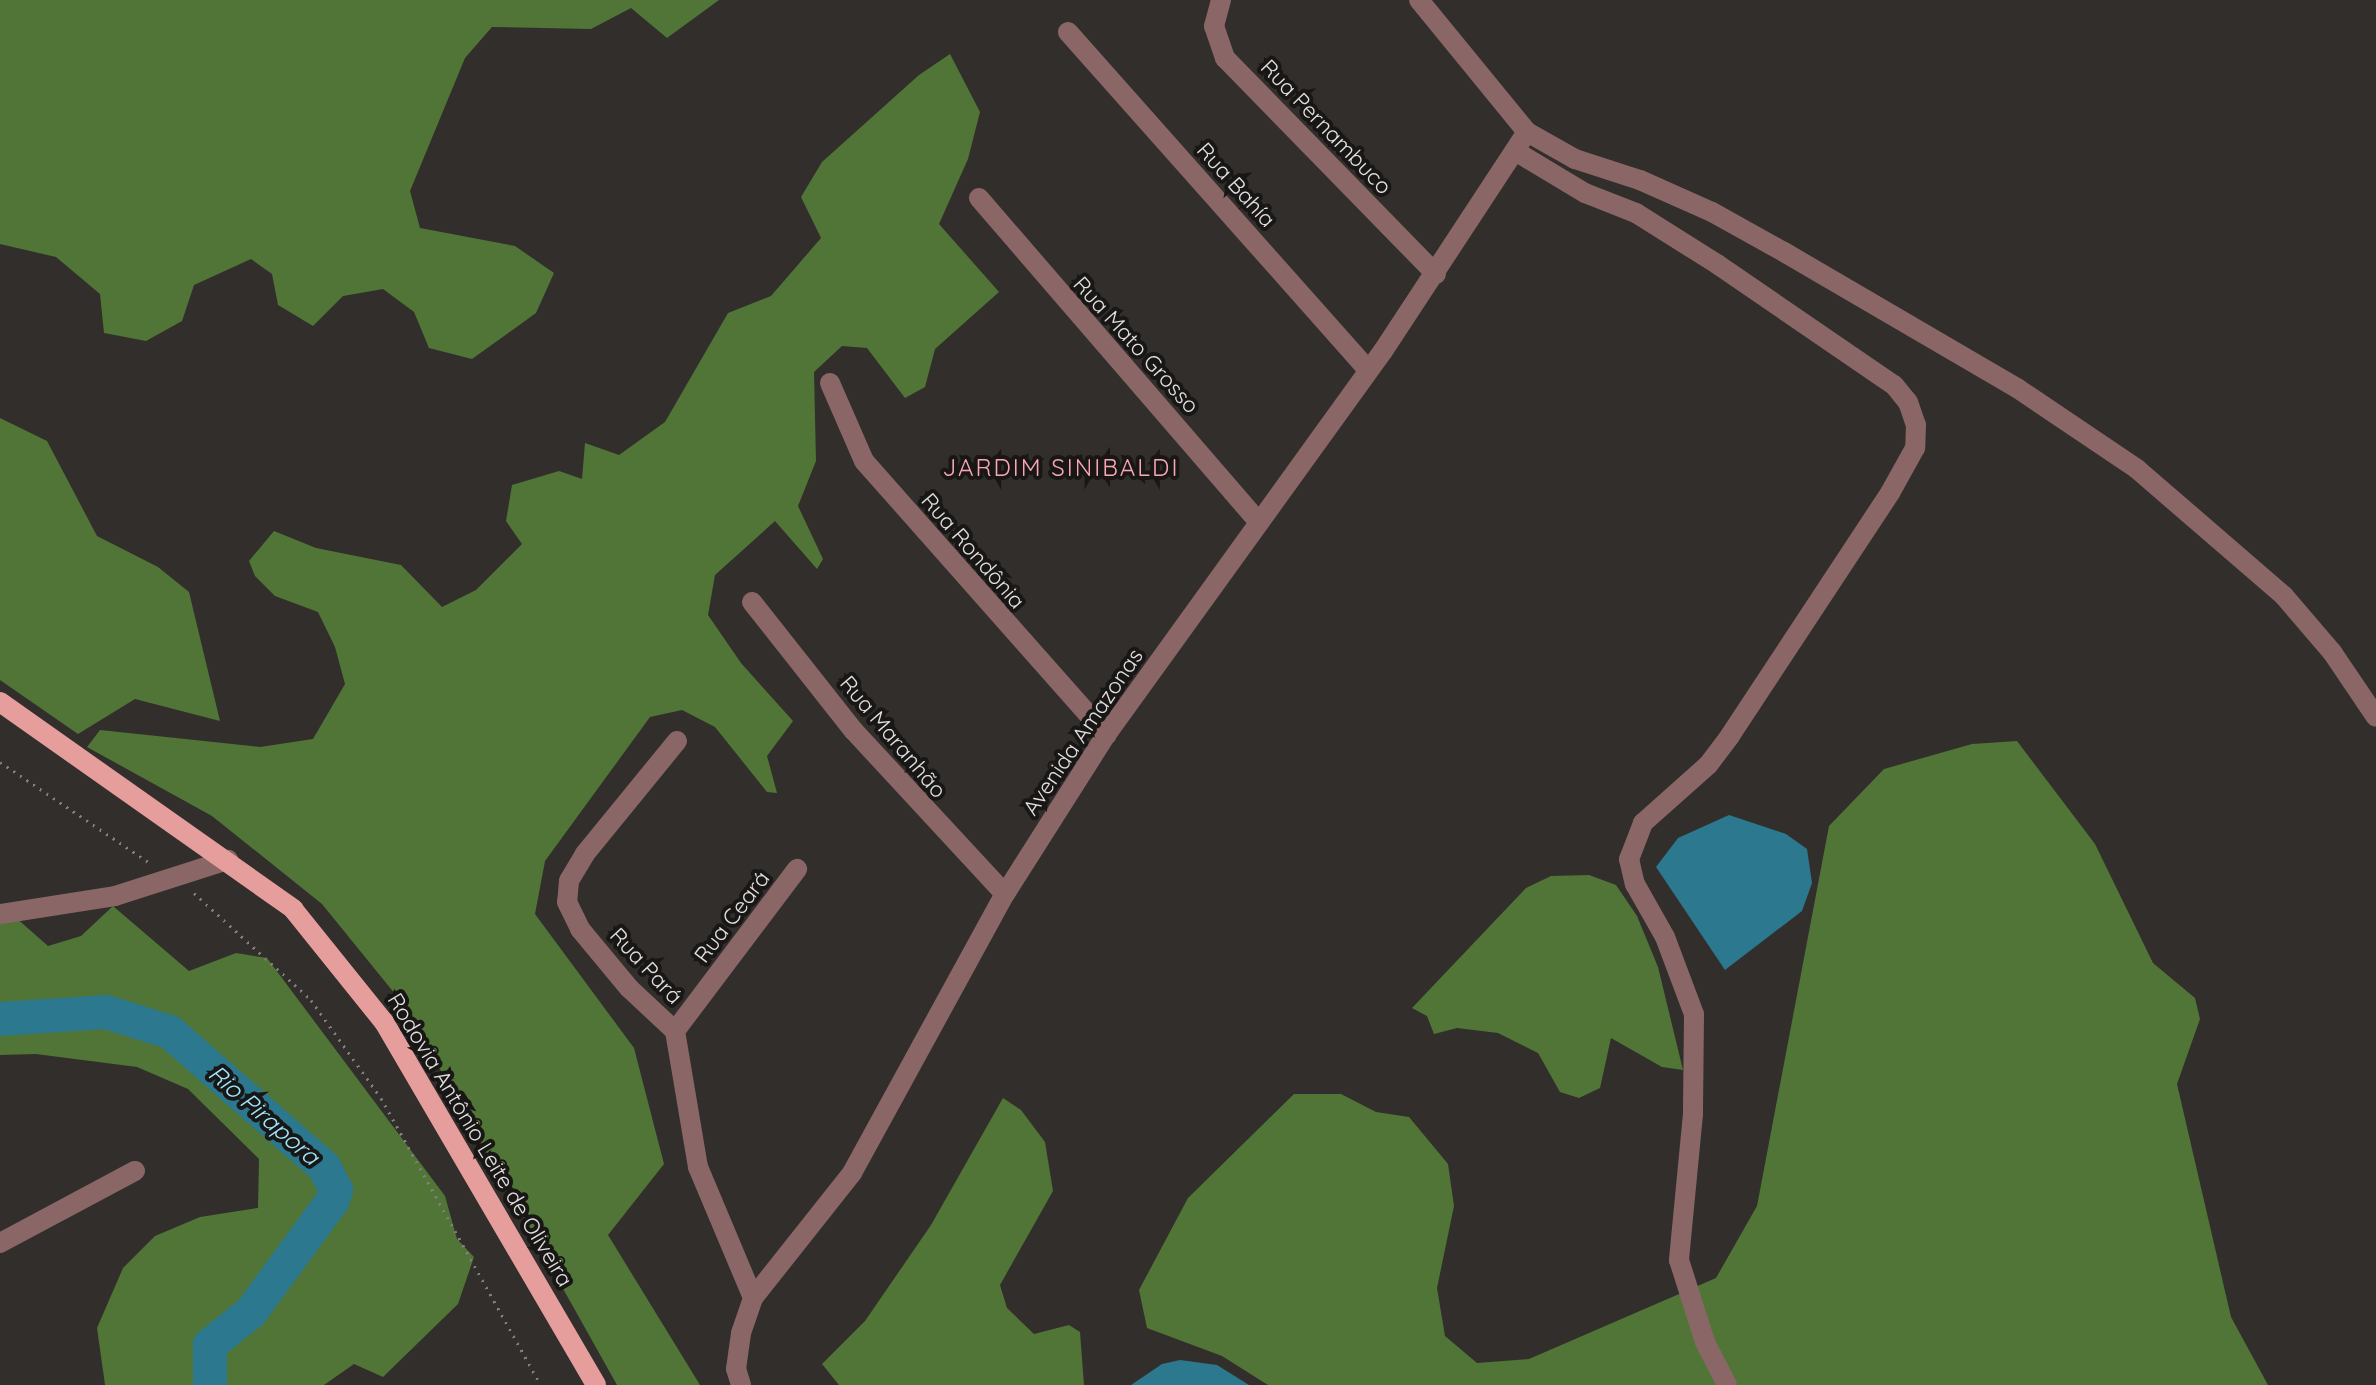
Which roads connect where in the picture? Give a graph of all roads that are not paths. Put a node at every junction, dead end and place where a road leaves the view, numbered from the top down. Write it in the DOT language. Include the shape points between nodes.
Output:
graph roads {
  1 [pos="1221,0"];
  2 [pos="1419,0"];
  3 [pos="1068,32"];
  4 [pos="1527,132"];
  5 [pos="1515,151"];
  6 [pos="979,198"];
  7 [pos="1436,274"];
  8 [pos="1368,370"];
  9 [pos="830,383"];
  10 [pos="1259,522"];
  11 [pos="752,602"];
  12 [pos="0,702"];
  13 [pos="2376,717"];
  14 [pos="1106,735"];
  15 [pos="677,741"];
  16 [pos="228,860"];
  17 [pos="797,869"];
  18 [pos="1005,894"];
  19 [pos="0,914"];
  20 [pos="675,1031"];
  21 [pos="135,1171"];
  22 [pos="0,1243"];
  23 [pos="753,1298"];
  24 [pos="596,1385"];
  25 [pos="741,1385"];
  26 [pos="1727,1385"];
  1 -- 7 [label="street, Rua Pernambuco" via="1214,26 1225,58"];
  2 -- 4 [label="street"];
  3 -- 8 [label="street, Rua Bahía"];
  4 -- 5 [label="street, Avenida Amazonas"];
  4 -- 13 [label="street" via="1575,159 1712,212 2062,417 2200,519 2284,596 2332,652"];
  5 -- 7 [label="street, Avenida Amazonas"];
  5 -- 26 [label="street" via="1585,193 1636,213 1717,264 1894,385 1908,402 1916,425 1915,448 1890,493 1755,698 1708,765 1643,823 1629,859 1635,884 1665,937 1694,1014 1693,1114 1679,1260 1705,1342"];
  6 -- 10 [label="street, Rua Mato Grosso"];
  7 -- 8 [label="street, Avenida Amazonas"];
  8 -- 10 [label="street, Avenida Amazonas"];
  9 -- 14 [label="street, Rua Rondônia" via="864,461"];
  10 -- 14 [label="street, Avenida Amazonas"];
  11 -- 18 [label="street, Rua Maranhão" via="854,731"];
  12 -- 16 [label="main road, Rodovia Antônio Leite de Oliveira"];
  14 -- 18 [label="street, Avenida Amazonas"];
  15 -- 20 [label="street, Rua Pará" via="585,854 569,881 567,902 580,929 629,988"];
  16 -- 19 [label="street" via="68,907"];
  16 -- 24 [label="main road, Rodovia Antônio Leite de Oliveira" via="293,909 384,1022"];
  17 -- 20 [label="street, Rua Ceará"];
  18 -- 23 [label="street, Avenida Amazonas" via="852,1173"];
  20 -- 23 [label="street, Rua Pará" via="698,1167"];
  21 -- 22 [label="street"];
  23 -- 25 [label="street, Avenida Amazonas" via="739,1345 736,1369"];
}
